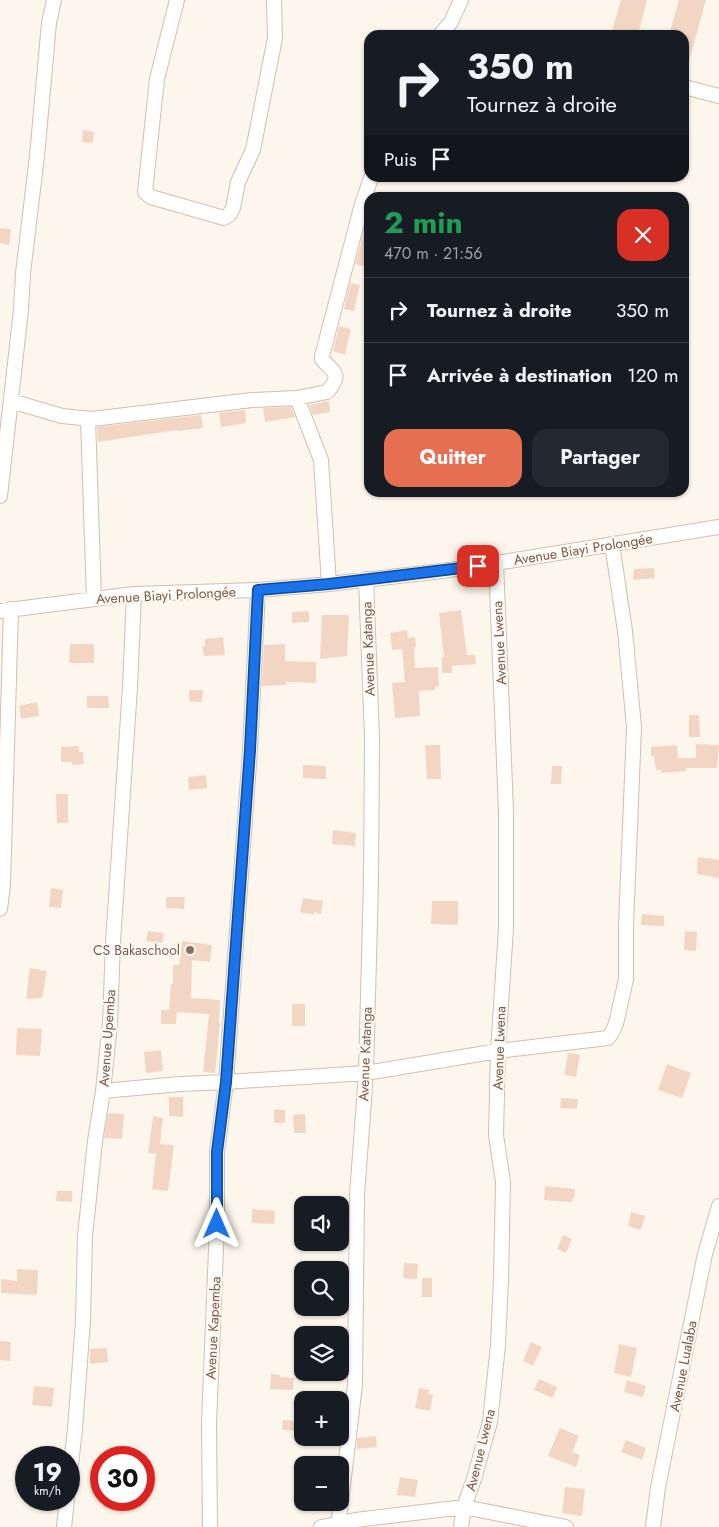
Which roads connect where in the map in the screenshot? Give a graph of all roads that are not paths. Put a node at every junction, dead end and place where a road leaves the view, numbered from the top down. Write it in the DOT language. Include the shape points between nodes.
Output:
graph roads {
  1 [pos="54,0"];
  2 [pos="177,0"];
  3 [pos="274,0"];
  4 [pos="461,0"];
  5 [pos="444,30"];
  6 [pos="689,88"];
  7 [pos="719,96"];
  8 [pos="364,198"];
  9 [pos="296,398"];
  10 [pos="11,401"];
  11 [pos="88,419"];
  12 [pos="0,496"];
  13 [pos="719,527"];
  14 [pos="612,544"];
  15 [pos="496,564"];
  16 [pos="366,579"];
  17 [pos="329,584"];
  18 [pos="258,590"];
  19 [pos="134,594"];
  20 [pos="94,599"];
  21 [pos="6,610"];
  22 [pos="0,909"];
  23 [pos="498,1051"];
  24 [pos="366,1073"];
  25 [pos="226,1082"];
  26 [pos="103,1091"];
  27 [pos="719,1206"];
  28 [pos="73,1446"];
  29 [pos="464,1506"];
  30 [pos="66,1511"];
  31 [pos="338,1525"];
  32 [pos="64,1527"];
  33 [pos="210,1527"];
  34 [pos="321,1527"];
  35 [pos="461,1527"];
  36 [pos="566,1527"];
  37 [pos="653,1527"];
  1 -- 10 [label="street" via="49,23"];
  2 -- 3 [label="street" via="157,79 146,192 151,197 224,218 233,208 238,182 253,150 275,38"];
  4 -- 5 [label="street"];
  6 -- 7 [label="street"];
  8 -- 9 [label="street" via="322,356 335,372 335,378 327,392"];
  9 -- 11 [label="street"];
  9 -- 17 [label="street" via="321,460"];
  10 -- 11 [label="street" via="62,416"];
  10 -- 12 [label="street"];
  11 -- 20 [label="street"];
  13 -- 14 [label="street, Avenue Biayi Prolongée"];
  14 -- 15 [label="street, Avenue Biayi Prolongée"];
  14 -- 23 [label="street" via="625,631 634,727 626,979 616,1024 608,1038"];
  15 -- 16 [label="street, Avenue Biayi Prolongée"];
  15 -- 23 [label="street, Avenue Lwena" via="506,811 506,928"];
  16 -- 17 [label="street, Avenue Biayi Prolongée"];
  16 -- 24 [label="street, Avenue Katanga" via="372,738"];
  17 -- 18 [label="street, Avenue Biayi Prolongée"];
  18 -- 19 [label="street, Avenue Biayi Prolongée"];
  18 -- 25 [label="street, Avenue Kapemba"];
  19 -- 20 [label="street, Avenue Biayi Prolongée"];
  19 -- 26 [label="street, Avenue Upemba" via="110,1023"];
  20 -- 21 [label="street, Avenue Biayi Prolongée"];
  21 -- 22 [label="street" via="5,845"];
  23 -- 24 [label="street"];
  23 -- 29 [label="street, Avenue Lwena" via="496,1135 503,1182 498,1345 490,1422"];
  24 -- 25 [label="street"];
  24 -- 31 [label="street, Avenue Katanga" via="357,1195 355,1385"];
  25 -- 26 [label="street"];
  25 -- 33 [label="street, Avenue Kapemba" via="217,1152 209,1424"];
  26 -- 28 [label="street, Avenue Upemba" via="85,1236 83,1321"];
  27 -- 37 [label="street, Avenue Lualaba" via="705,1254 658,1487"];
  29 -- 31 [label="street"];
  29 -- 35 [label="street, Avenue Lwena"];
  29 -- 36 [label="street"];
  30 -- 32 [label="street"];
  31 -- 34 [label="street"];
}
